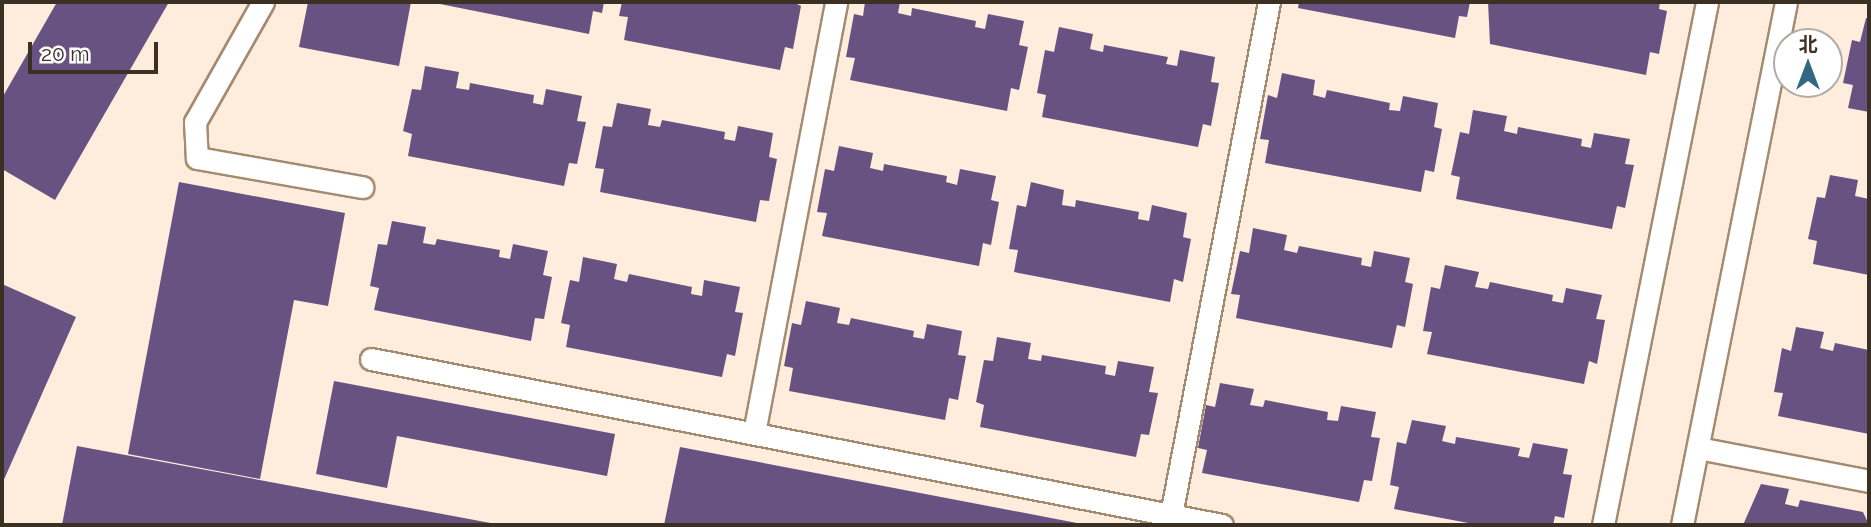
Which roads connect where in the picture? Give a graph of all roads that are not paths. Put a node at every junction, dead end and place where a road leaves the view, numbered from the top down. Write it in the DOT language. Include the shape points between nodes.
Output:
graph roads {
  1 [pos="263,2"];
  2 [pos="836,2"];
  3 [pos="1269,2"];
  4 [pos="1707,2"];
  5 [pos="1786,2"];
  6 [pos="362,187"];
  7 [pos="371,359"];
  8 [pos="754,433"];
  9 [pos="1698,448"];
  10 [pos="1869,481"];
  11 [pos="1171,515"];
  12 [pos="1222,525"];
  13 [pos="1603,525"];
  14 [pos="1682,525"];
  1 -- 6 [label="lane" via="195,122 197,158"];
  2 -- 8 [label="lane"];
  3 -- 11 [label="lane"];
  4 -- 13 [label="lane"];
  5 -- 9 [label="lane"];
  7 -- 8 [label="lane"];
  8 -- 11 [label="lane"];
  9 -- 10 [label="lane"];
  9 -- 14 [label="lane"];
  11 -- 12 [label="lane"];
}
